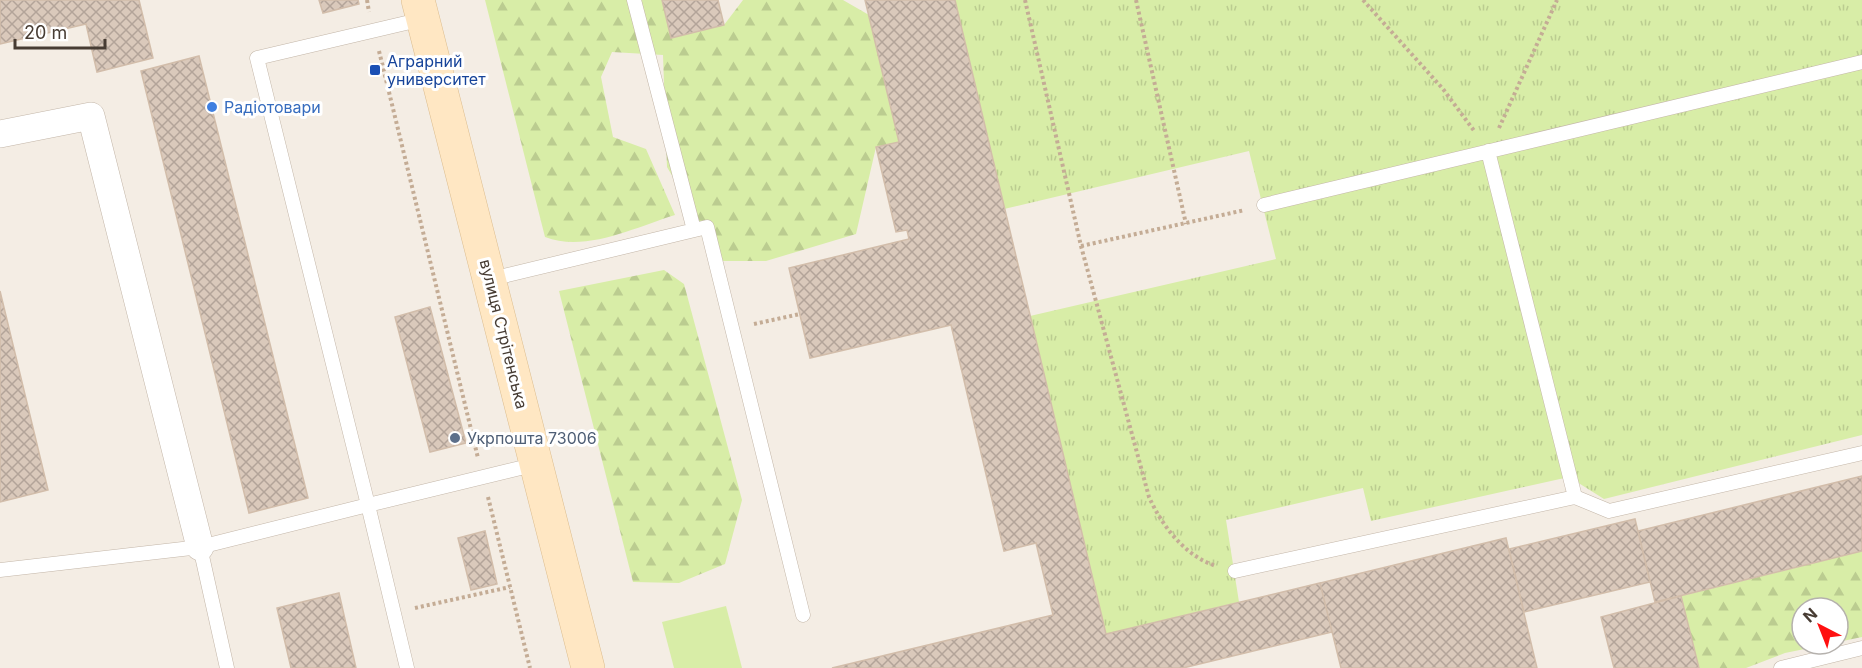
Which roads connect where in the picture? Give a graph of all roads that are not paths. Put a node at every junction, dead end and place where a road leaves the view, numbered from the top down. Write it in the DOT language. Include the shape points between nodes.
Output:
graph roads {
  1 [pos="634,0"];
  2 [pos="420,9"];
  3 [pos="1862,62"];
  4 [pos="0,134"];
  5 [pos="1488,151"];
  6 [pos="1264,205"];
  7 [pos="694,230"];
  8 [pos="491,279"];
  9 [pos="1862,453"];
  10 [pos="537,464"];
  11 [pos="1575,496"];
  12 [pos="368,505"];
  13 [pos="200,547"];
  14 [pos="0,570"];
  15 [pos="1234,571"];
  16 [pos="803,615"];
  17 [pos="1862,648"];
  18 [pos="227,668"];
  19 [pos="407,668"];
  20 [pos="588,668"];
  21 [pos="1781,668"];
  1 -- 7 [label="lane"];
  2 -- 8 [label="main road, вулиця Стрітенська"];
  2 -- 12 [label="lane" via="374,30 257,58"];
  3 -- 5 [label="lane"];
  4 -- 13 [label="street" via="91,116"];
  5 -- 6 [label="lane"];
  5 -- 11 [label="lane"];
  7 -- 8 [label="lane"];
  7 -- 16 [label="lane" via="707,226"];
  8 -- 10 [label="main road, вулиця Стрітенська"];
  9 -- 11 [label="lane" via="1609,511"];
  10 -- 12 [label="lane"];
  10 -- 20 [label="main road, вулиця Стрітенська"];
  11 -- 15 [label="lane"];
  12 -- 13 [label="lane"];
  12 -- 19 [label="lane"];
  13 -- 14 [label="lane"];
  13 -- 18 [label="lane"];
  17 -- 21 [label="lane"];
}
